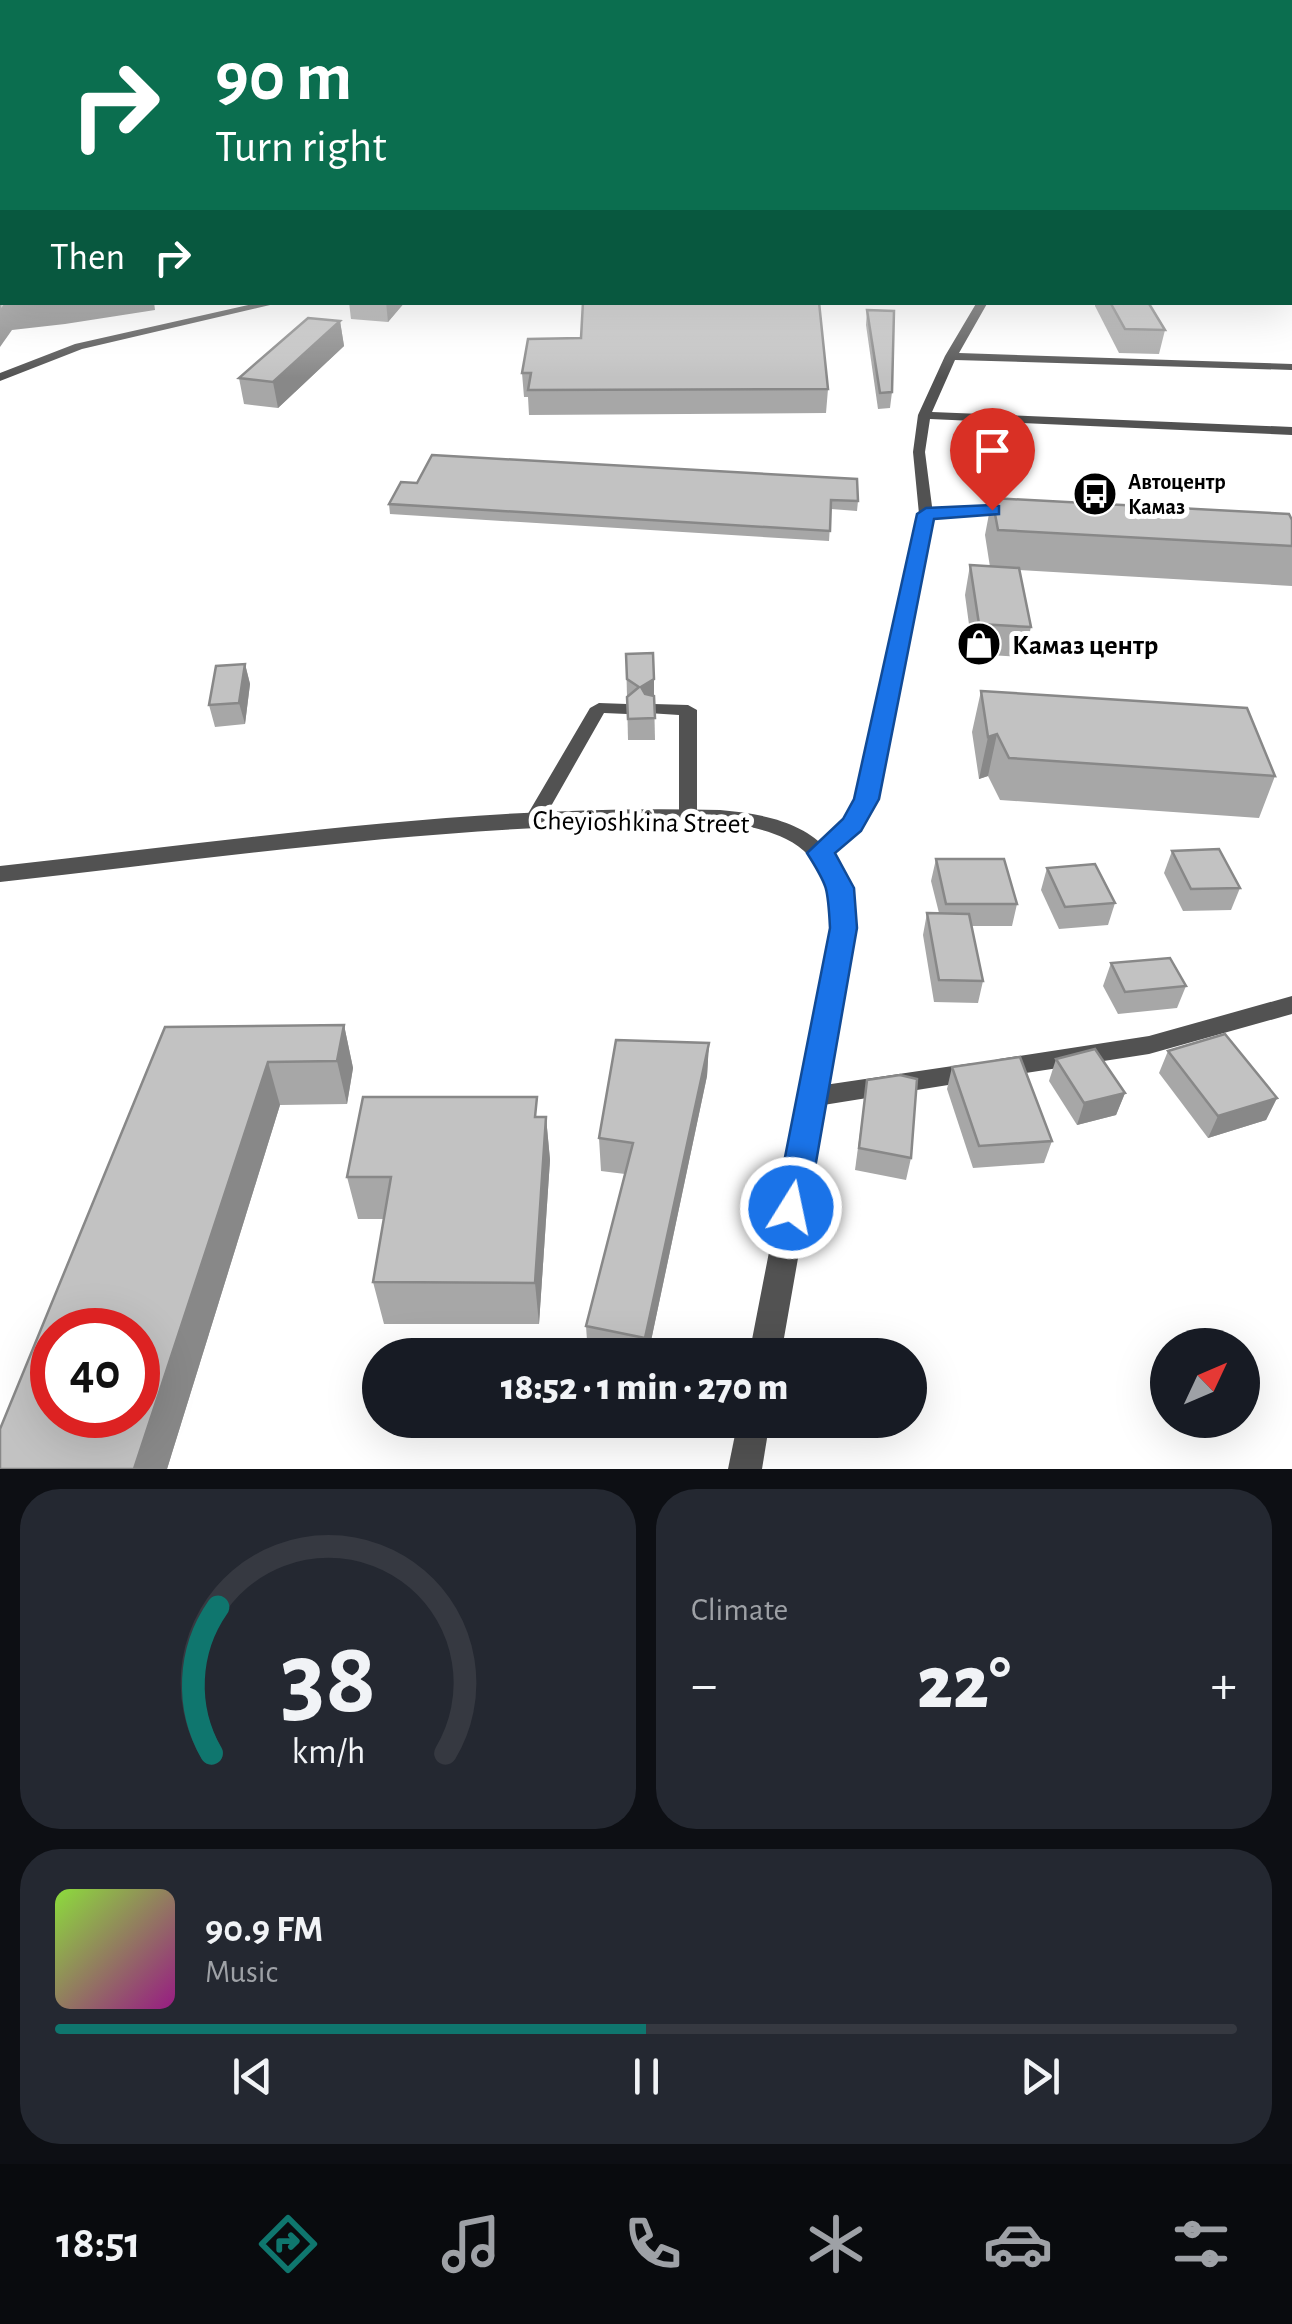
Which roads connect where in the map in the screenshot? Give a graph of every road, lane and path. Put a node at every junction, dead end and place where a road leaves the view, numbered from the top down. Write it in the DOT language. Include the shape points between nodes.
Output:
graph roads {
  1 [pos="264,305"];
  2 [pos="981,305"];
  3 [pos="951,356"];
  4 [pos="1292,367"];
  5 [pos="0,377"];
  6 [pos="924,415"];
  7 [pos="1292,431"];
  8 [pos="1032,510"];
  9 [pos="926,514"];
  10 [pos="627,709"];
  11 [pos="654,709"];
  12 [pos="535,817"];
  13 [pos="688,817"];
  14 [pos="819,853"];
  15 [pos="0,874"];
  16 [pos="1292,1005"];
  17 [pos="811,1097"];
  18 [pos="768,1338"];
  19 [pos="751,1438"];
  20 [pos="745,1469"];
  1 -- 5 [label="lane" via="79,346"];
  2 -- 3 [label="lane"];
  3 -- 4 [label="lane"];
  3 -- 6 [label="lane"];
  6 -- 7 [label="lane"];
  6 -- 9 [label="lane" via="919,452"];
  8 -- 9 [label="street"];
  9 -- 14 [label="lane" via="866,799 852,825"];
  10 -- 12 [label="lane" via="599,708"];
  11 -- 13 [label="lane" via="688,710"];
  12 -- 13 [label="street, Cheyioshkina Street"];
  12 -- 15 [label="street, Cheyioshkina Street"];
  13 -- 14 [label="street, Cheyioshkina Street" via="768,824"];
  14 -- 17 [label="street, Cheyioshkina Street" via="842,888 844,928"];
  16 -- 17 [label="lane" via="1149,1045"];
  17 -- 18 [label="street, Cheyioshkina Street"];
  19 -- 20 [label="street"];
}
